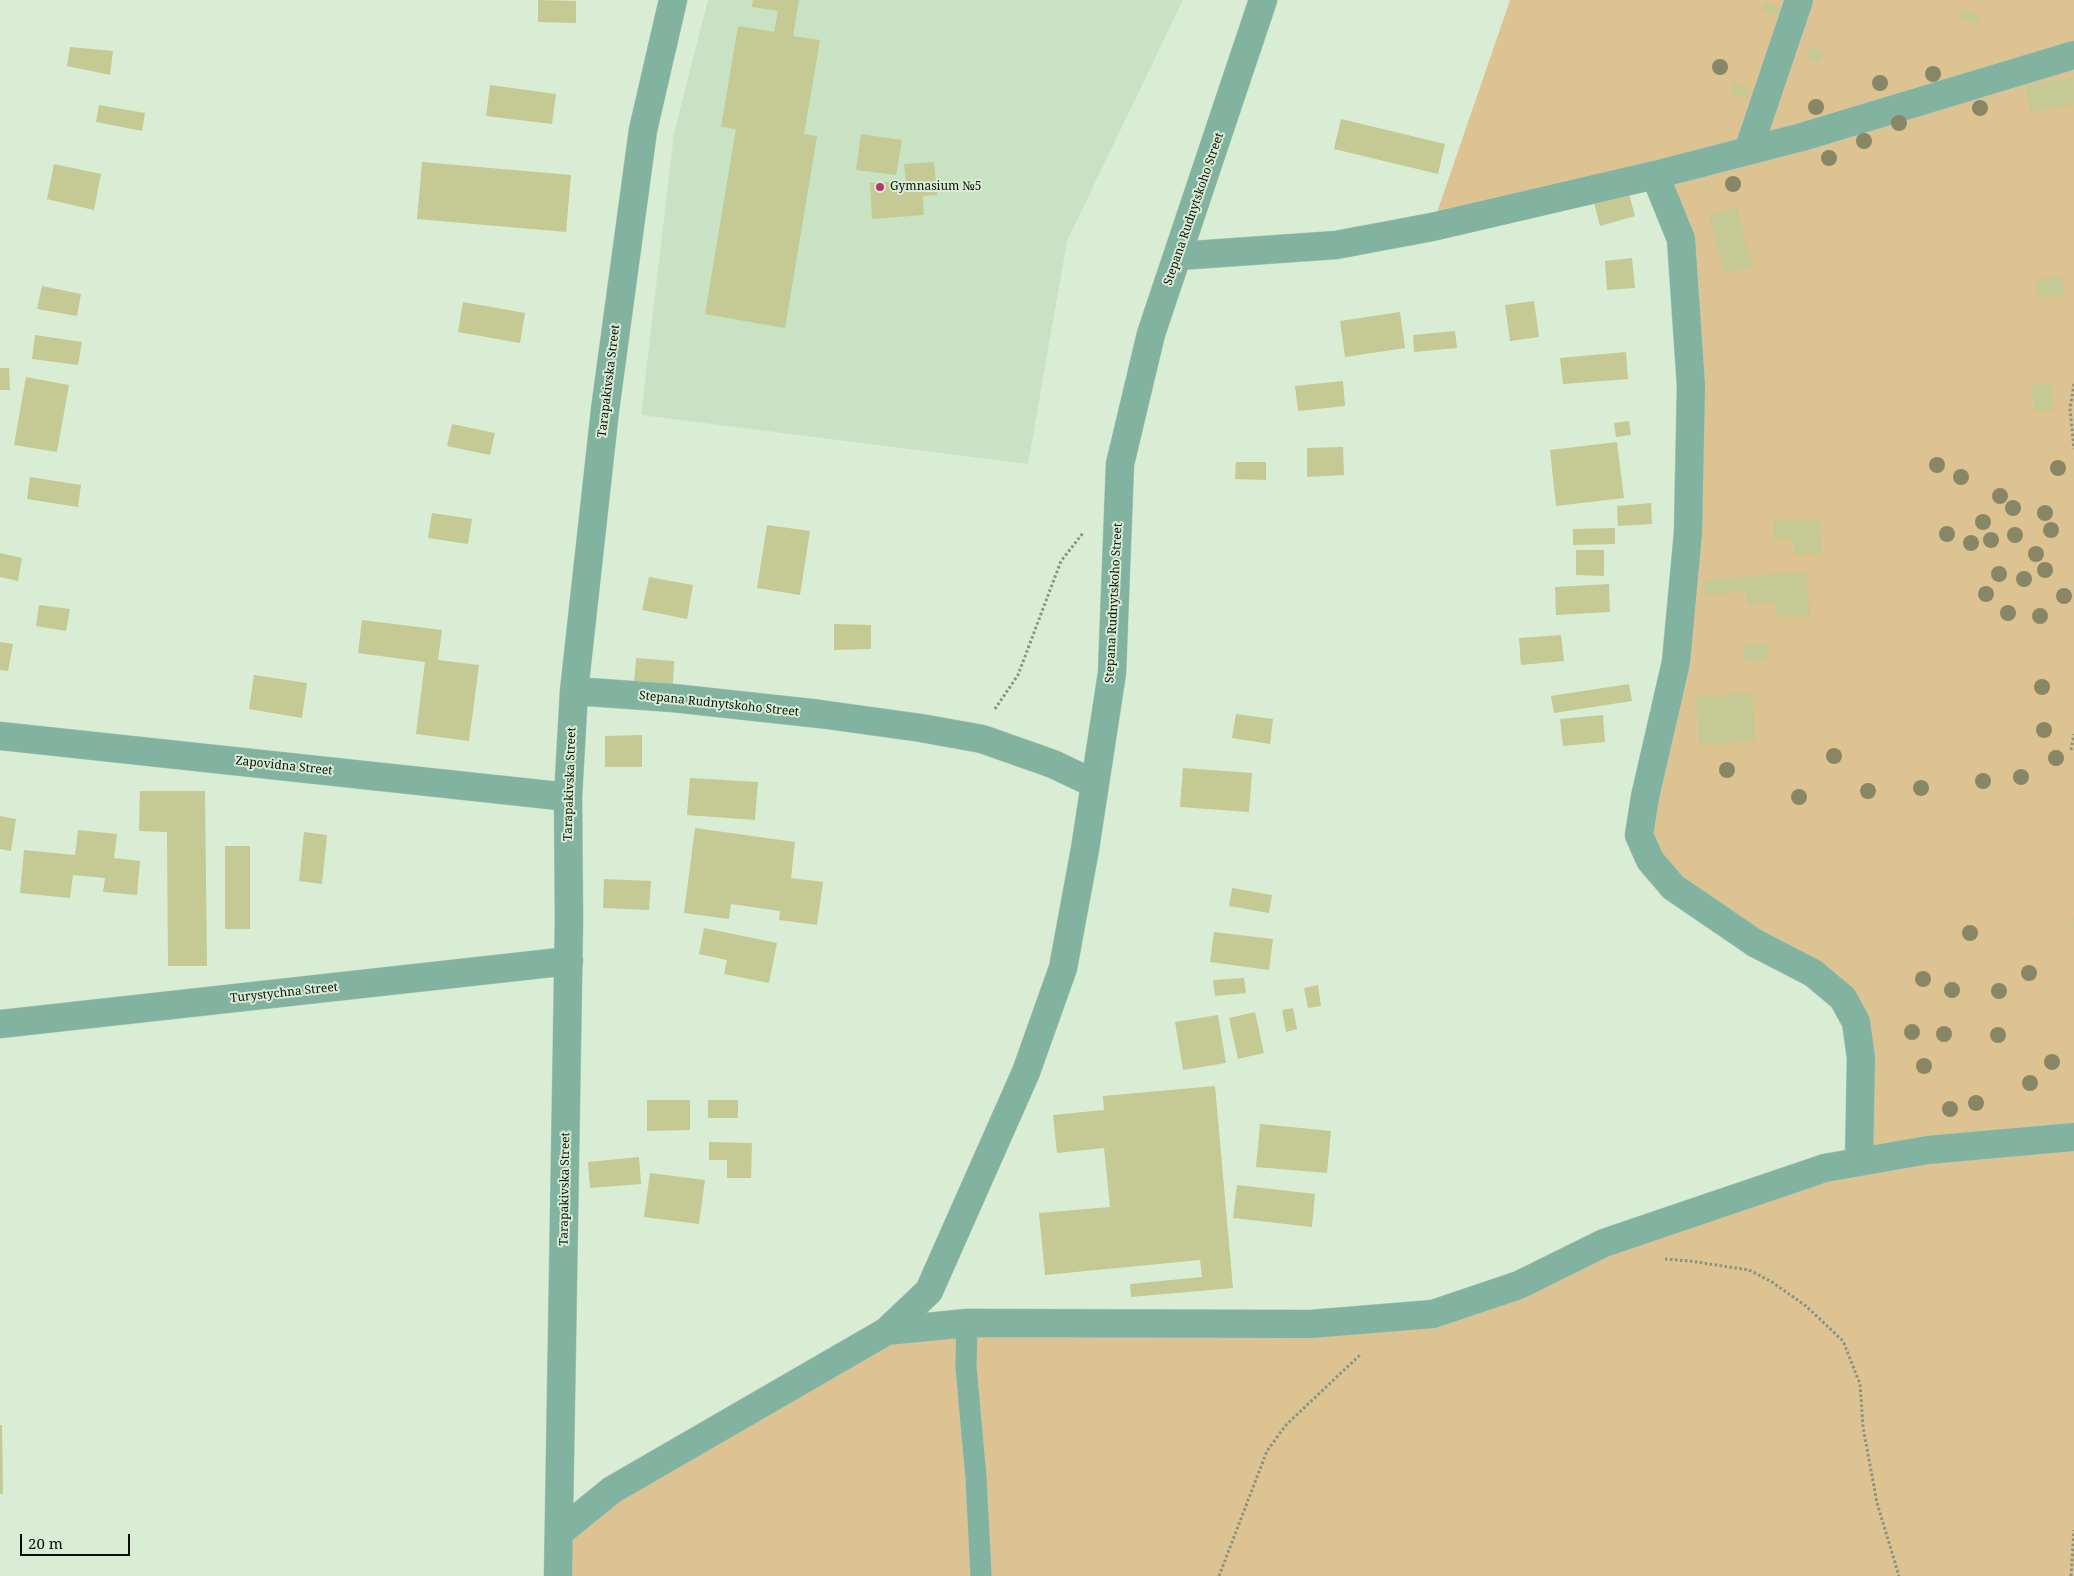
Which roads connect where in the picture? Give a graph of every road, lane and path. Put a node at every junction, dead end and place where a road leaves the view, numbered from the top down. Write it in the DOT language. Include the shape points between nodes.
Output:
graph roads {
  1 [pos="674,0"];
  2 [pos="1263,0"];
  3 [pos="1799,0"];
  4 [pos="2074,55"];
  5 [pos="1748,151"];
  6 [pos="1655,175"];
  7 [pos="1179,256"];
  8 [pos="2074,384"];
  9 [pos="2074,449"];
  10 [pos="1118,508"];
  11 [pos="574,691"];
  12 [pos="2074,734"];
  13 [pos="0,736"];
  14 [pos="961,736"];
  15 [pos="2071,750"];
  16 [pos="1095,784"];
  17 [pos="568,797"];
  18 [pos="568,961"];
  19 [pos="0,1024"];
  20 [pos="2074,1137"];
  21 [pos="1859,1162"];
  22 [pos="1663,1259"];
  23 [pos="967,1323"];
  24 [pos="887,1331"];
  25 [pos="1363,1353"];
  26 [pos="2074,1530"];
  27 [pos="559,1533"];
  28 [pos="558,1576"];
  29 [pos="981,1576"];
  30 [pos="1220,1576"];
  31 [pos="1899,1576"];
  32 [pos="2071,1576"];
  1 -- 11 [label="street, Tarapakivska Street" via="643,130 605,410"];
  2 -- 7 [label="street, Stepana Rudnytskoho Street"];
  3 -- 5 [label="street"];
  4 -- 5 [label="street"];
  5 -- 6 [label="street"];
  6 -- 7 [label="street" via="1432,227 1336,245"];
  6 -- 21 [label="street" via="1681,239 1691,386 1688,532 1676,662 1639,835 1650,860 1673,886 1755,943 1813,973 1843,998 1856,1022 1861,1058"];
  7 -- 10 [label="street, Stepana Rudnytskoho Street" via="1151,334 1120,464"];
  8 -- 9 [label="path" via="2070,409"];
  10 -- 14 [label="path" via="1086,529 1061,561 1018,675 986,720"];
  10 -- 16 [label="street, Stepana Rudnytskoho Street" via="1112,673"];
  11 -- 14 [label="street, Stepana Rudnytskoho Street" via="811,713"];
  11 -- 17 [label="street, Tarapakivska Street"];
  12 -- 15 [label="path"];
  13 -- 17 [label="street, Zapovidna Street"];
  14 -- 16 [label="street, Stepana Rudnytskoho Street" via="982,739 1053,764"];
  16 -- 24 [label="street" via="1063,968 1026,1072 929,1292"];
  17 -- 18 [label="street, Tarapakivska Street"];
  18 -- 19 [label="street, Turystychna Street"];
  18 -- 27 [label="street, Tarapakivska Street"];
  20 -- 21 [label="street" via="1928,1150"];
  21 -- 23 [label="street" via="1825,1168 1604,1243 1519,1285 1433,1314 1311,1324"];
  22 -- 31 [label="path" via="1749,1270 1806,1306 1842,1341 1860,1384 1863,1427 1877,1503"];
  23 -- 24 [label="street"];
  23 -- 29 [label="lane" via="966,1368"];
  24 -- 27 [label="street" via="612,1490"];
  25 -- 30 [label="path" via="1286,1425 1267,1450"];
  26 -- 32 [label="path"];
  27 -- 28 [label="street, Tarapakivska Street"];
}
